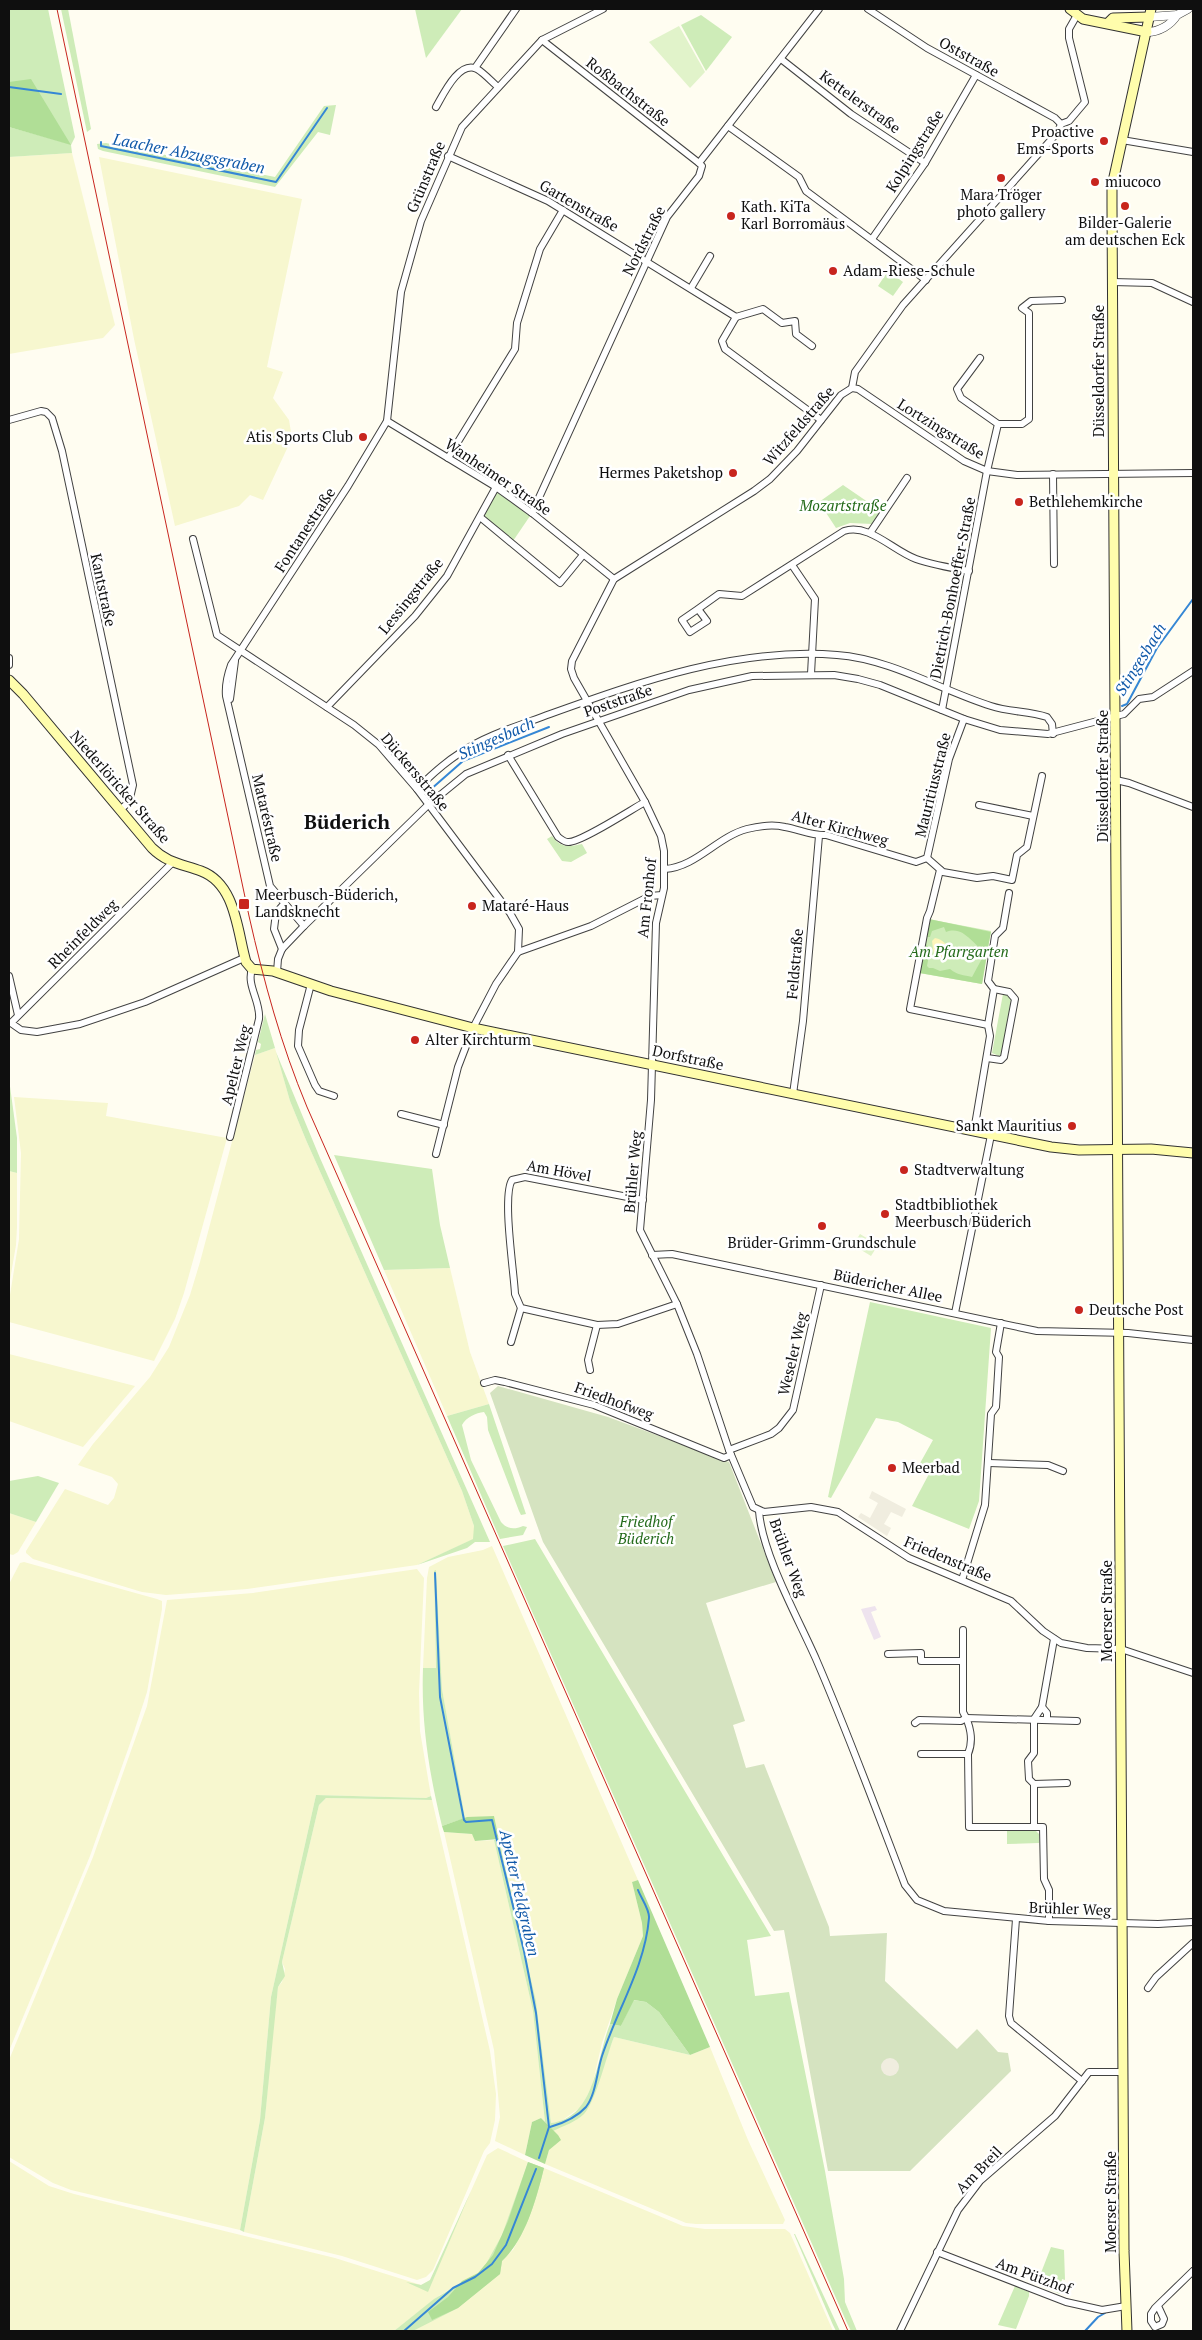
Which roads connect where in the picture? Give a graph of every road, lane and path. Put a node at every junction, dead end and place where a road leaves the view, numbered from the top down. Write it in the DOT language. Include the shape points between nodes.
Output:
graph roads {
  1 [pos="516,9"];
  2 [pos="603,9"];
  3 [pos="819,9"];
  4 [pos="868,9"];
  5 [pos="1188,9"];
  6 [pos="1073,12"];
  7 [pos="1150,13"];
  8 [pos="1178,15"];
  9 [pos="1108,22"];
  10 [pos="1147,32"];
  11 [pos="542,40"];
  12 [pos="781,59"];
  13 [pos="475,68"];
  14 [pos="976,75"];
  15 [pos="498,87"];
  16 [pos="436,107"];
  17 [pos="1061,124"];
  18 [pos="728,126"];
  19 [pos="1122,140"];
  20 [pos="1193,152"];
  21 [pos="448,156"];
  22 [pos="699,163"];
  23 [pos="925,163"];
  24 [pos="563,210"];
  25 [pos="872,239"];
  26 [pos="710,256"];
  27 [pos="647,261"];
  28 [pos="926,280"];
  29 [pos="1113,282"];
  30 [pos="691,288"];
  31 [pos="1062,300"];
  32 [pos="1193,302"];
  33 [pos="736,317"];
  34 [pos="812,346"];
  35 [pos="980,358"];
  36 [pos="852,388"];
  37 [pos="9,420"];
  38 [pos="821,420"];
  39 [pos="387,421"];
  40 [pos="998,424"];
  41 [pos="448,458"];
  42 [pos="987,471"];
  43 [pos="1193,473"];
  44 [pos="1053,474"];
  45 [pos="1113,474"];
  46 [pos="907,478"];
  47 [pos="496,487"];
  48 [pos="532,513"];
  49 [pos="480,517"];
  50 [pos="870,533"];
  51 [pos="193,539"];
  52 [pos="583,554"];
  53 [pos="792,564"];
  54 [pos="1054,564"];
  55 [pos="969,571"];
  56 [pos="614,579"];
  57 [pos="698,608"];
  58 [pos="242,650"];
  59 [pos="811,655"];
  60 [pos="9,658"];
  61 [pos="9,665"];
  62 [pos="1193,671"];
  63 [pos="811,674"];
  64 [pos="9,680"];
  65 [pos="947,689"];
  66 [pos="586,701"];
  67 [pos="327,707"];
  68 [pos="942,710"];
  69 [pos="1116,717"];
  70 [pos="964,719"];
  71 [pos="598,721"];
  72 [pos="1053,734"];
  73 [pos="508,755"];
  74 [pos="1042,776"];
  75 [pos="1116,780"];
  76 [pos="417,789"];
  77 [pos="645,802"];
  78 [pos="428,805"];
  79 [pos="979,806"];
  80 [pos="1193,807"];
  81 [pos="120,810"];
  82 [pos="1033,816"];
  83 [pos="819,836"];
  84 [pos="927,858"];
  85 [pos="172,863"];
  86 [pos="665,869"];
  87 [pos="940,870"];
  88 [pos="1009,893"];
  89 [pos="662,895"];
  90 [pos="284,904"];
  91 [pos="304,926"];
  92 [pos="282,948"];
  93 [pos="518,952"];
  94 [pos="244,958"];
  95 [pos="255,969"];
  96 [pos="277,972"];
  97 [pos="9,976"];
  98 [pos="311,984"];
  99 [pos="994,989"];
  100 [pos="12,1001"];
  101 [pos="18,1015"];
  102 [pos="988,1025"];
  103 [pos="473,1028"];
  104 [pos="987,1058"];
  105 [pos="651,1064"];
  106 [pos="793,1094"];
  107 [pos="334,1096"];
  108 [pos="401,1114"];
  109 [pos="444,1125"];
  110 [pos="974,1131"];
  111 [pos="992,1135"];
  112 [pos="230,1137"];
  113 [pos="1118,1149"];
  114 [pos="1193,1153"];
  115 [pos="436,1154"];
  116 [pos="643,1200"];
  117 [pos="652,1255"];
  118 [pos="822,1286"];
  119 [pos="677,1304"];
  120 [pos="521,1308"];
  121 [pos="955,1313"];
  122 [pos="1000,1323"];
  123 [pos="597,1325"];
  124 [pos="1120,1333"];
  125 [pos="1193,1340"];
  126 [pos="511,1342"];
  127 [pos="590,1370"];
  128 [pos="484,1383"];
  129 [pos="730,1453"];
  130 [pos="989,1463"];
  131 [pos="1063,1471"];
  132 [pos="759,1511"];
  133 [pos="962,1580"];
  134 [pos="964,1630"];
  135 [pos="1054,1638"];
  136 [pos="1121,1649"];
  137 [pos="888,1654"];
  138 [pos="963,1661"];
  139 [pos="1193,1673"];
  140 [pos="1042,1707"];
  141 [pos="966,1718"];
  142 [pos="1034,1719"];
  143 [pos="1047,1719"];
  144 [pos="1077,1721"];
  145 [pos="915,1723"];
  146 [pos="920,1754"];
  147 [pos="968,1754"];
  148 [pos="1068,1783"];
  149 [pos="1034,1784"];
  150 [pos="1034,1827"];
  151 [pos="1016,1919"];
  152 [pos="1049,1921"];
  153 [pos="1193,1922"];
  154 [pos="1123,1923"];
  155 [pos="1193,1943"];
  156 [pos="1148,1988"];
  157 [pos="1124,2072"];
  158 [pos="1082,2081"];
  159 [pos="937,2252"];
  160 [pos="1193,2271"];
  161 [pos="1126,2306"];
  162 [pos="1158,2306"];
  163 [pos="900,2331"];
  164 [pos="1127,2331"];
  1 -- 13 [label="street"];
  2 -- 11 [label="street, Grünstraße"];
  3 -- 12 [label="street, Nordstraße"];
  4 -- 14 [label="street, Oststraße" via="927,48"];
  5 -- 8 [label="street"];
  6 -- 9 [label="main road" via="1083,19"];
  6 -- 17 [label="street" via="1069,38 1085,102"];
  7 -- 8 [label="street"];
  7 -- 9 [label="main road" via="1113,18"];
  7 -- 10 [label="main road, Düsseldorfer Straße"];
  8 -- 10 [label="street" via="1162,28"];
  9 -- 10 [label="main road"];
  10 -- 19 [label="main road, Düsseldorfer Straße"];
  11 -- 15 [label="street, Grünstraße"];
  11 -- 22 [label="street, Roßbachstraße"];
  12 -- 18 [label="street, Nordstraße"];
  12 -- 23 [label="street, Kettelerstraße" via="851,114"];
  13 -- 15 [label="street"];
  13 -- 16 [label="street" via="466,68 456,75"];
  14 -- 17 [label="street, Oststraße"];
  14 -- 23 [label="street, Kolpingstraße"];
  15 -- 21 [label="street, Grünstraße" via="462,126"];
  17 -- 28 [label="street, Witzfeldstraße" via="1058,132"];
  18 -- 22 [label="street, Nordstraße"];
  18 -- 25 [label="street" via="799,177 806,191"];
  19 -- 20 [label="street"];
  19 -- 29 [label="main road, Düsseldorfer Straße" via="1112,186"];
  21 -- 24 [label="street, Gartenstraße"];
  21 -- 39 [label="street, Grünstraße" via="420,221 402,292"];
  22 -- 27 [label="street, Nordstraße" via="702,166 699,176 667,217"];
  23 -- 25 [label="street, Kolpingstraße"];
  24 -- 27 [label="street, Gartenstraße"];
  24 -- 41 [label="street" via="540,249 517,322 515,349"];
  25 -- 28 [label="street"];
  26 -- 30 [label="street"];
  27 -- 30 [label="street, Gartenstraße"];
  27 -- 48 [label="street, Nordstraße"];
  28 -- 36 [label="street, Witzfeldstraße" via="903,305 855,372"];
  29 -- 32 [label="street" via="1152,283"];
  29 -- 45 [label="main road, Düsseldorfer Straße"];
  30 -- 33 [label="street, Gartenstraße"];
  31 -- 40 [label="street" via="1031,300 1022,308 1029,313 1029,419 1022,424"];
  33 -- 34 [label="street" via="763,309 782,323 795,321 796,334"];
  33 -- 38 [label="street" via="722,341 725,349"];
  35 -- 40 [label="street" via="957,389 961,398"];
  36 -- 38 [label="street, Witzfeldstraße" via="841,395"];
  36 -- 42 [label="street, Lortzingstraße" via="964,461"];
  37 -- 81 [label="street, Kantstraße" via="46,412 52,418 62,451 133,785 130,802"];
  38 -- 56 [label="street, Witzfeldstraße" via="784,465 754,491"];
  39 -- 41 [label="street, Wanheimer Straße"];
  39 -- 58 [label="street, Fontanestraße"];
  40 -- 42 [label="street, Dietrich-Bonhoeffer-Straße"];
  41 -- 47 [label="street, Wanheimer Straße"];
  42 -- 44 [label="street, Lortzingstraße"];
  42 -- 55 [label="street, Dietrich-Bonhoeffer-Straße"];
  43 -- 45 [label="street, Lortzingstraße"];
  44 -- 45 [label="street, Lortzingstraße"];
  44 -- 54 [label="street"];
  45 -- 69 [label="main road, Düsseldorfer Straße"];
  46 -- 50 [label="street"];
  47 -- 48 [label="street, Wanheimer Straße"];
  47 -- 49 [label="street, Lessingstraße"];
  48 -- 52 [label="street, Wanheimer Straße"];
  49 -- 52 [label="street" via="560,583"];
  49 -- 67 [label="street, Lessingstraße" via="447,576 415,616"];
  50 -- 53 [label="street" via="854,528 844,531"];
  50 -- 55 [label="street" via="914,558"];
  51 -- 58 [label="street" via="217,635"];
  52 -- 56 [label="street, Wanheimer Straße"];
  53 -- 57 [label="street" via="742,596 719,594"];
  53 -- 59 [label="street" via="815,599"];
  55 -- 65 [label="street, Dietrich-Bonhoeffer-Straße"];
  56 -- 66 [label="street" via="572,661 574,678"];
  58 -- 67 [label="street, Dückersstraße"];
  58 -- 90 [label="street, Mataréstraße" via="231,665 225,685 270,886"];
  59 -- 63 [label="street"];
  59 -- 65 [label="street, Poststraße" via="865,659"];
  59 -- 66 [label="street, Poststraße" via="755,658 686,669"];
  60 -- 61 [label="street"];
  62 -- 69 [label="street, Poststraße" via="1153,697 1139,699 1134,707"];
  63 -- 68 [label="street, Poststraße" via="858,679"];
  63 -- 71 [label="street, Poststraße" via="752,676 688,690"];
  64 -- 81 [label="main road, Niederlöricker Straße"];
  65 -- 68 [label="street, Dietrich-Bonhoeffer-Straße"];
  65 -- 72 [label="street, Poststraße" via="992,706 1047,717"];
  66 -- 71 [label="street"];
  66 -- 76 [label="street, Poststraße" via="461,752"];
  67 -- 76 [label="street, Dückersstraße" via="379,745"];
  68 -- 70 [label="street, Poststraße"];
  69 -- 72 [label="street, Poststraße"];
  69 -- 75 [label="main road, Düsseldorfer Straße"];
  70 -- 72 [label="street, Poststraße" via="1000,730"];
  70 -- 84 [label="street, Mauritiusstraße" via="949,759"];
  71 -- 73 [label="street, Poststraße"];
  71 -- 77 [label="street, Am Fronhof"];
  73 -- 77 [label="street" via="563,841 570,843 584,837"];
  73 -- 78 [label="street, Poststraße" via="466,774"];
  74 -- 82 [label="street"];
  75 -- 80 [label="street"];
  75 -- 113 [label="main road, Düsseldorfer Straße"];
  76 -- 78 [label="street, Dückersstraße"];
  77 -- 86 [label="street, Am Fronhof" via="661,836"];
  78 -- 91 [label="street, Poststraße"];
  78 -- 93 [label="street, Dückersstraße" via="510,913 519,929"];
  79 -- 82 [label="street"];
  81 -- 85 [label="main road, Niederlöricker Straße" via="152,848"];
  82 -- 87 [label="street" via="1027,847 1016,855 1012,880 993,876 977,878"];
  83 -- 84 [label="street, Alter Kirchweg" via="826,835 916,862"];
  83 -- 86 [label="street, Alter Kirchweg" via="783,826 744,830 681,867"];
  83 -- 106 [label="street, Feldstraße" via="802,1030"];
  84 -- 87 [label="street"];
  85 -- 94 [label="main road, Niederlöricker Straße" via="203,872 223,887 231,902"];
  85 -- 101 [label="street, Rheinfeldweg"];
  86 -- 89 [label="street, Am Fronhof"];
  87 -- 102 [label="street" via="926,918 910,1010"];
  88 -- 99 [label="street" via="1003,928 995,936 992,953 988,982"];
  89 -- 93 [label="street" via="650,896 591,926"];
  89 -- 105 [label="street, Am Fronhof" via="656,923"];
  90 -- 91 [label="street, Mataréstraße"];
  90 -- 92 [label="street" via="276,913 274,929"];
  91 -- 92 [label="street, Poststraße"];
  92 -- 96 [label="street"];
  93 -- 103 [label="street" via="496,984"];
  94 -- 95 [label="main road, Niederlöricker Straße" via="247,965"];
  94 -- 101 [label="street, Rheinfeldweg" via="145,1002 80,1024 37,1032 21,1030 11,1023"];
  95 -- 96 [label="main road, Dorfstraße"];
  95 -- 112 [label="street, Apelter Weg" via="250,978 260,1019"];
  96 -- 98 [label="main road, Dorfstraße"];
  97 -- 100 [label="street"];
  98 -- 103 [label="main road, Dorfstraße"];
  98 -- 107 [label="street" via="298,1046 315,1085 320,1091"];
  99 -- 102 [label="street"];
  99 -- 104 [label="street" via="1009,992 1014,999 1004,1057 1001,1060"];
  100 -- 101 [label="street"];
  102 -- 104 [label="street"];
  103 -- 105 [label="main road, Dorfstraße"];
  103 -- 109 [label="street" via="458,1067"];
  104 -- 110 [label="street"];
  105 -- 106 [label="main road, Dorfstraße"];
  105 -- 116 [label="street, Brühler Weg" via="652,1100"];
  106 -- 110 [label="main road, Dorfstraße"];
  108 -- 109 [label="street"];
  109 -- 115 [label="street"];
  110 -- 111 [label="main road, Dorfstraße"];
  111 -- 113 [label="main road, Dorfstraße" via="1072,1150"];
  111 -- 121 [label="street"];
  113 -- 114 [label="main road, Dorfstraße"];
  113 -- 124 [label="main road, Moerser Straße"];
  116 -- 117 [label="street, Brühler Weg" via="640,1230"];
  116 -- 120 [label="street, Am Hövel" via="525,1177 512,1180 508,1202 515,1294"];
  117 -- 118 [label="street, Büdericher Allee" via="672,1254"];
  117 -- 119 [label="street, Brühler Weg"];
  118 -- 121 [label="street, Büdericher Allee"];
  118 -- 129 [label="street, Weseler Weg" via="793,1410 780,1428"];
  119 -- 123 [label="street" via="618,1324"];
  119 -- 129 [label="street, Brühler Weg"];
  120 -- 123 [label="street"];
  120 -- 126 [label="street"];
  121 -- 122 [label="street, Büdericher Allee"];
  122 -- 124 [label="street, Büdericher Allee" via="1053,1332"];
  122 -- 130 [label="street" via="996,1352 999,1357 996,1407 991,1414"];
  123 -- 127 [label="street" via="588,1360"];
  124 -- 125 [label="street, Büdericher Allee"];
  124 -- 136 [label="main road, Moerser Straße"];
  128 -- 129 [label="street, Friedhofweg" via="495,1380 594,1405 724,1458"];
  129 -- 132 [label="street, Brühler Weg" via="750,1503"];
  130 -- 131 [label="street" via="1048,1465"];
  130 -- 133 [label="street" via="985,1505"];
  132 -- 133 [label="street, Friedenstraße" via="827,1509 851,1520 903,1555"];
  132 -- 151 [label="street, Brühler Weg" via="760,1527 908,1890 917,1900 944,1911"];
  133 -- 135 [label="street, Friedenstraße" via="1011,1601"];
  134 -- 138 [label="street"];
  135 -- 136 [label="street, Friedenstraße" via="1072,1646"];
  135 -- 140 [label="street"];
  136 -- 139 [label="street, Friedenstraße"];
  136 -- 154 [label="main road, Moerser Straße"];
  137 -- 138 [label="street" via="921,1653 921,1661"];
  138 -- 141 [label="street" via="962,1712"];
  140 -- 142 [label="street"];
  140 -- 143 [label="street" via="1048,1712"];
  141 -- 142 [label="street"];
  141 -- 145 [label="street" via="960,1721 919,1720"];
  141 -- 147 [label="street" via="970,1723"];
  142 -- 143 [label="street"];
  142 -- 149 [label="street" via="1034,1753 1028,1761 1029,1779"];
  143 -- 144 [label="street"];
  146 -- 147 [label="street"];
  147 -- 150 [label="street" via="969,1827"];
  148 -- 149 [label="street"];
  149 -- 150 [label="street"];
  150 -- 152 [label="street" via="1043,1827"];
  151 -- 152 [label="street, Brühler Weg"];
  151 -- 158 [label="street, Brühler Weg" via="1011,2023"];
  152 -- 154 [label="street, Brühler Weg"];
  153 -- 154 [label="street, Brühler Weg"];
  154 -- 157 [label="main road, Moerser Straße"];
  155 -- 156 [label="street"];
  157 -- 158 [label="street, Am Breil" via="1089,2072"];
  157 -- 161 [label="main road, Moerser Straße"];
  158 -- 159 [label="street, Am Breil" via="1055,2116 980,2182 958,2210"];
  159 -- 161 [label="street, Am Pützhof" via="1066,2302 1102,2310"];
  159 -- 163 [label="street, Am Breil"];
  160 -- 162 [label="street"];
  161 -- 164 [label="main road, Moerser Straße"];
}
